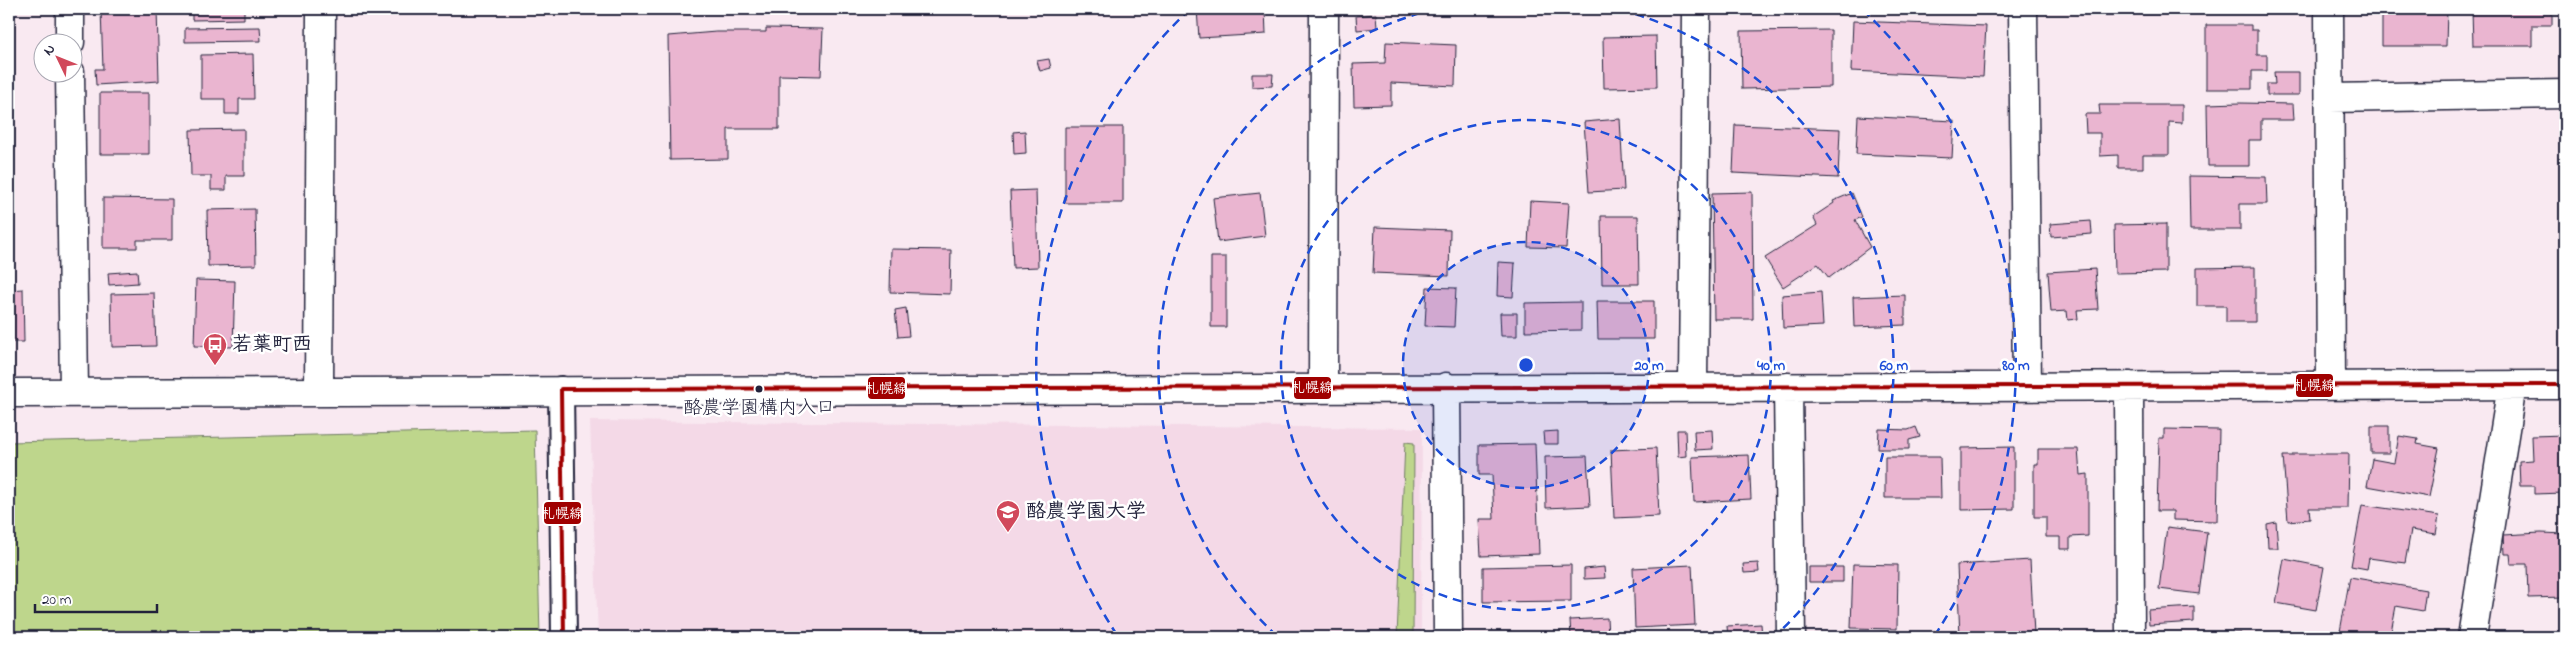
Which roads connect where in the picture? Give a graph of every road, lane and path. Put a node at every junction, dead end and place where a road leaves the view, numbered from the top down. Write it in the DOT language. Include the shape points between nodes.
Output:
graph roads {
  1 [pos="70,9"];
  2 [pos="321,9"];
  3 [pos="1324,9"];
  4 [pos="1696,9"];
  5 [pos="2023,9"];
  6 [pos="2330,9"];
  7 [pos="70,32"];
  8 [pos="70,82"];
  9 [pos="2565,94"];
  10 [pos="2330,98"];
  11 [pos="2330,385"];
  12 [pos="2512,385"];
  13 [pos="2565,385"];
  14 [pos="2027,386"];
  15 [pos="2129,386"];
  16 [pos="1446,387"];
  17 [pos="1693,387"];
  18 [pos="1788,387"];
  19 [pos="1323,388"];
  20 [pos="561,389"];
  21 [pos="320,390"];
  22 [pos="74,392"];
  23 [pos="9,393"];
  24 [pos="564,637"];
  25 [pos="1448,637"];
  26 [pos="1791,637"];
  27 [pos="2130,637"];
  28 [pos="2472,637"];
  1 -- 7 [label="street"];
  2 -- 21 [label="street"];
  3 -- 19 [label="street"];
  4 -- 17 [label="street"];
  5 -- 14 [label="street"];
  6 -- 10 [label="street"];
  8 -- 22 [label="street"];
  9 -- 10 [label="street"];
  10 -- 11 [label="street"];
  11 -- 12 [label="street"];
  11 -- 15 [label="street"];
  12 -- 13 [label="street"];
  12 -- 28 [label="street"];
  14 -- 15 [label="street"];
  14 -- 18 [label="street"];
  15 -- 27 [label="street"];
  16 -- 17 [label="street"];
  16 -- 19 [label="street"];
  16 -- 25 [label="street"];
  17 -- 18 [label="street"];
  18 -- 26 [label="street"];
  19 -- 20 [label="street"];
  20 -- 21 [label="street"];
  20 -- 24 [label="lane"];
  21 -- 22 [label="street"];
  22 -- 23 [label="street"];
}
